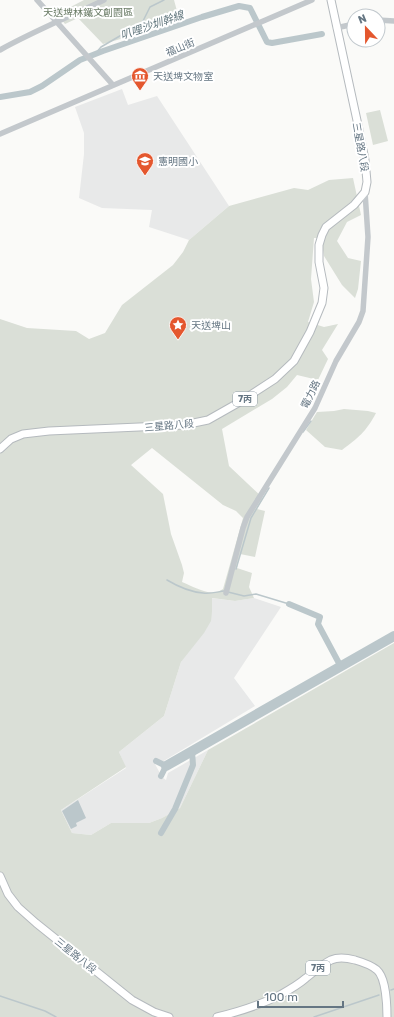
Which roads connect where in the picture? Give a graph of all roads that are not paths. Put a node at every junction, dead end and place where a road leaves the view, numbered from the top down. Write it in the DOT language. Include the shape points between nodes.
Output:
graph roads {
  1 [pos="37,0"];
  2 [pos="104,0"];
  3 [pos="312,0"];
  4 [pos="331,0"];
  5 [pos="57,22"];
  6 [pos="346,26"];
  7 [pos="336,28"];
  8 [pos="0,50"];
  9 [pos="113,85"];
  10 [pos="0,134"];
  11 [pos="365,192"];
  12 [pos="0,449"];
  13 [pos="226,593"];
  14 [pos="0,876"];
  15 [pos="169,1017"];
  16 [pos="216,1017"];
  17 [pos="387,1017"];
  1 -- 5 [label="street"];
  2 -- 5 [label="street"];
  3 -- 9 [label="street, 福山街"];
  4 -- 7 [label="main road, 三星路八段"];
  5 -- 8 [label="street" via="28,34"];
  5 -- 9 [label="street"];
  6 -- 7 [label="street"];
  7 -- 11 [label="main road, 三星路八段" via="365,160"];
  9 -- 10 [label="street, 福山街"];
  11 -- 12 [label="main road, 三星路八段 / 7丙" via="354,205 326,227 322,235 319,262 324,288 322,303 294,361 275,379 238,404 208,420 184,425 23,434 11,439"];
  11 -- 13 [label="street, 電力路" via="368,237 363,311 336,361 315,408 247,517"];
  14 -- 15 [label="main road, 三星路八段" via="8,894 36,923 132,1000"];
  16 -- 17 [label="main road, 7丙" via="280,995 325,963 347,958 361,961 377,970 387,999"];
}
